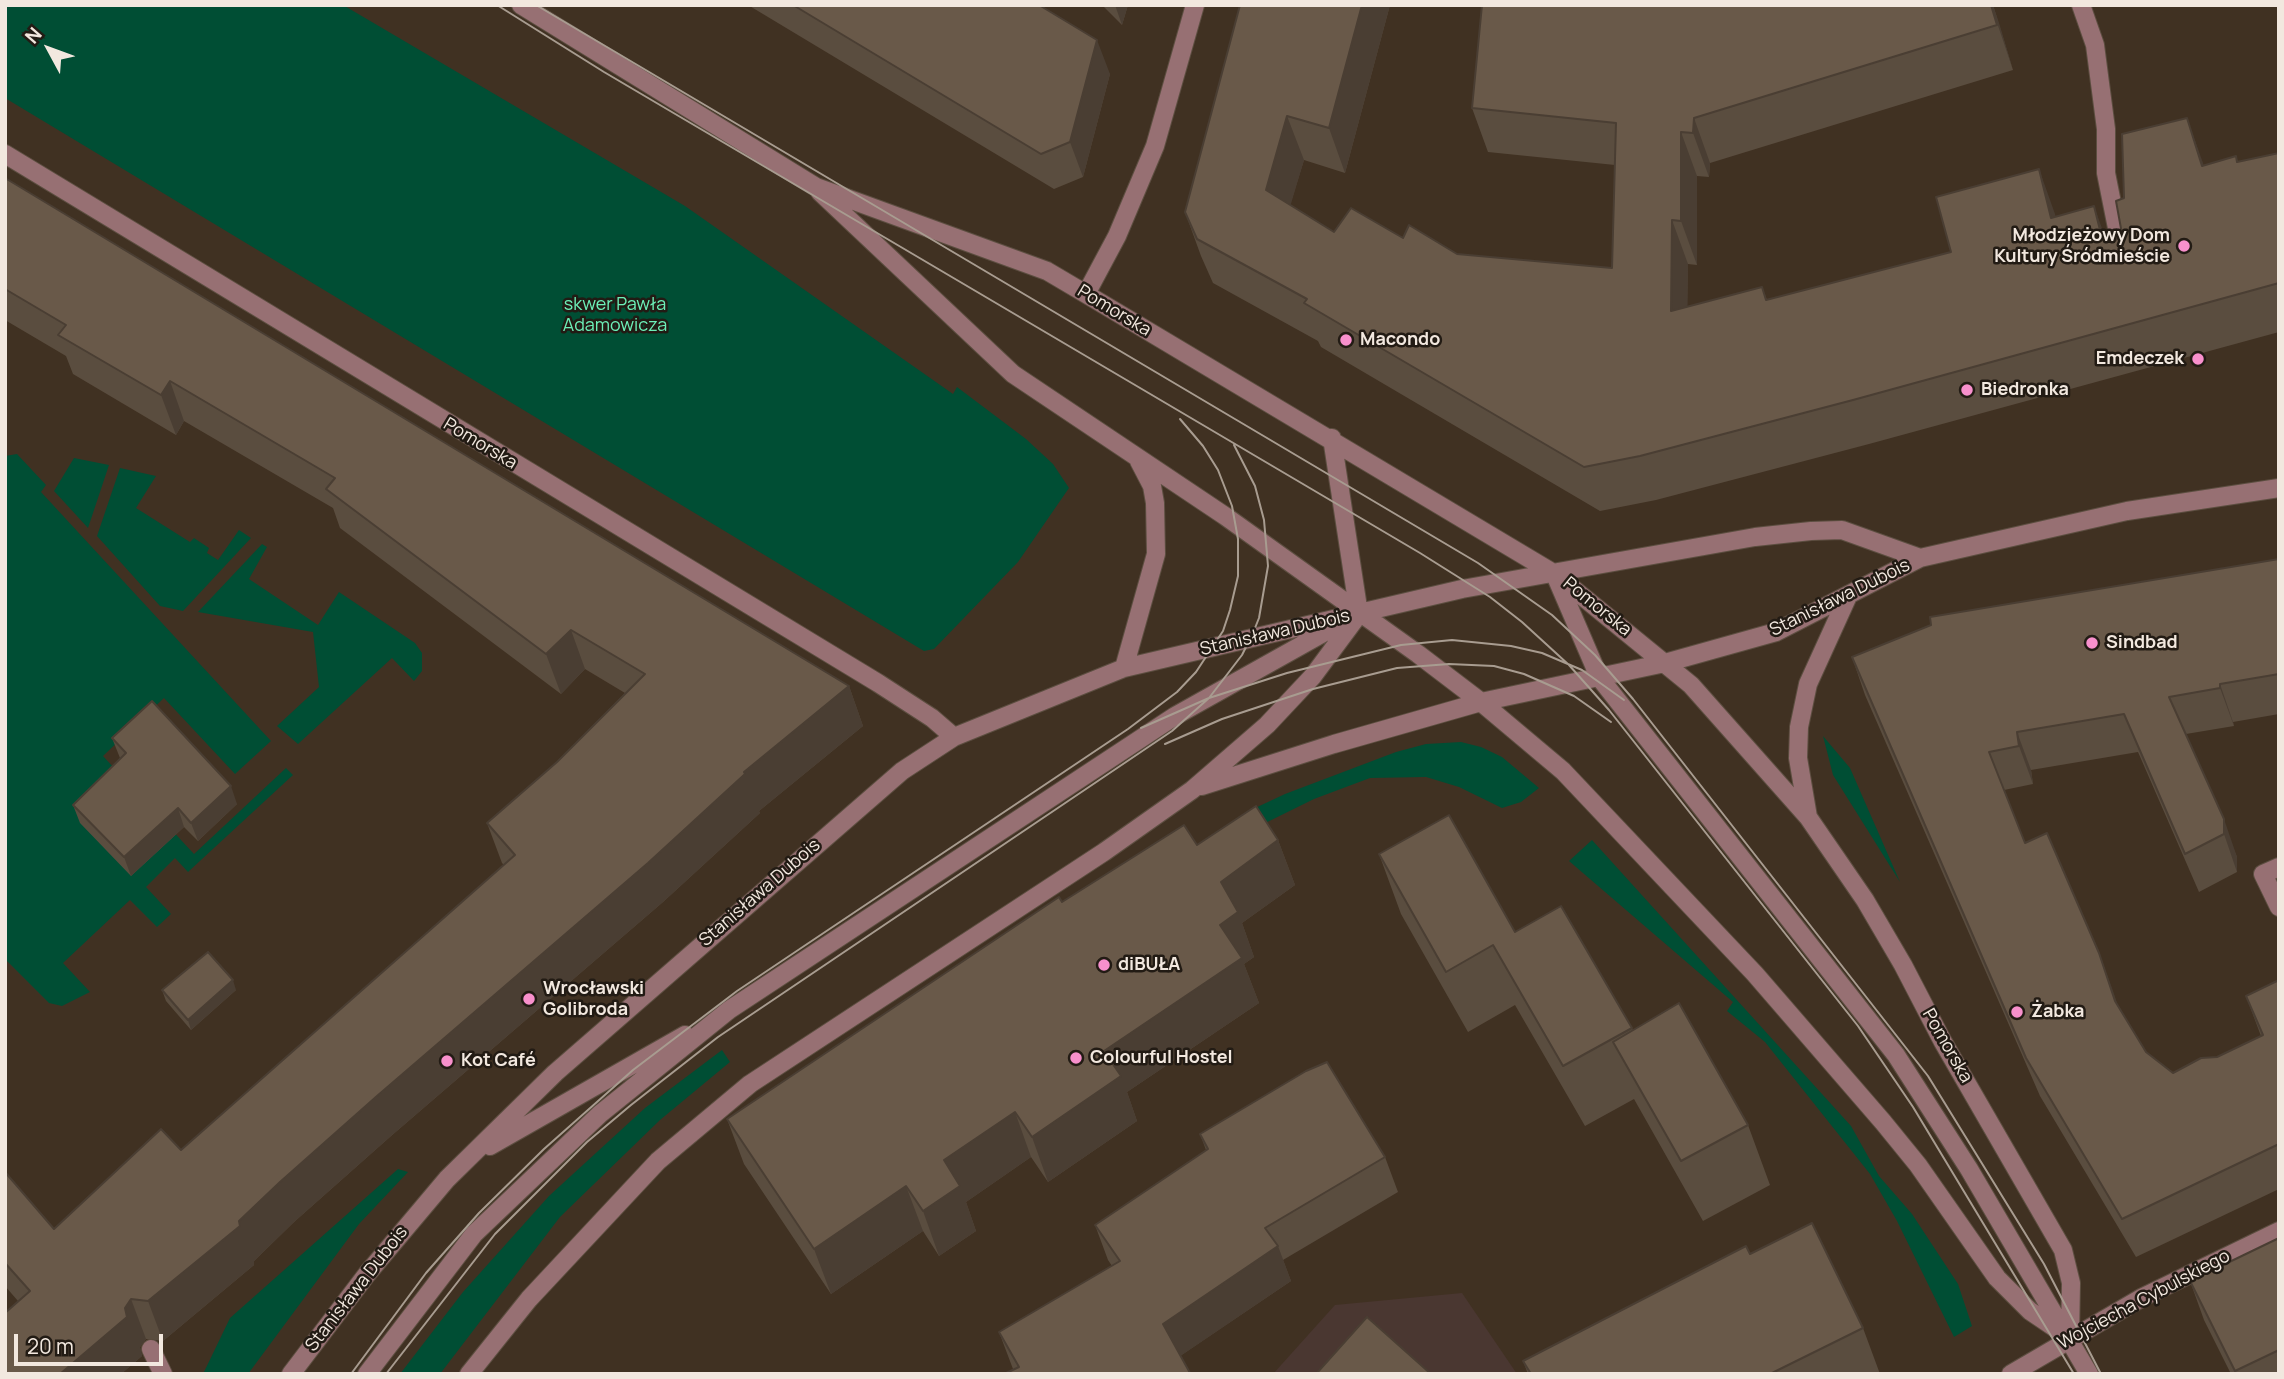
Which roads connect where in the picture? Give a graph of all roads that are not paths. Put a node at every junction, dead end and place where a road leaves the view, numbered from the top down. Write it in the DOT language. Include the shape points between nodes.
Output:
graph roads {
  1 [pos="521,5"];
  2 [pos="1195,5"];
  3 [pos="2081,5"];
  4 [pos="5,154"];
  5 [pos="816,187"];
  6 [pos="2127,275"];
  7 [pos="1086,293"];
  8 [pos="1332,438"];
  9 [pos="1137,458"];
  10 [pos="2279,488"];
  11 [pos="1920,558"];
  12 [pos="1555,574"];
  13 [pos="1848,596"];
  14 [pos="1359,614"];
  15 [pos="1665,663"];
  16 [pos="1124,668"];
  17 [pos="1599,677"];
  18 [pos="1481,702"];
  19 [pos="954,737"];
  20 [pos="1192,790"];
  21 [pos="1808,817"];
  22 [pos="2279,867"];
  23 [pos="2279,907"];
  24 [pos="729,1010"];
  25 [pos="463,1163"];
  26 [pos="2279,1231"];
  27 [pos="2070,1338"];
  28 [pos="151,1349"];
  29 [pos="163,1374"];
  30 [pos="292,1374"];
  31 [pos="367,1374"];
  32 [pos="468,1374"];
  33 [pos="2011,1374"];
  34 [pos="2089,1374"];
  1 -- 5 [label="street, Pomorska"];
  2 -- 7 [label="street" via="1155,146 1117,236"];
  3 -- 6 [label="street" via="2095,44 2106,129 2106,173"];
  4 -- 19 [label="street, Pomorska" via="878,683"];
  5 -- 7 [label="street, Pomorska" via="1047,271"];
  5 -- 9 [label="street, Pomorska" via="1013,374"];
  7 -- 8 [label="street, Pomorska"];
  8 -- 12 [label="street, Pomorska"];
  8 -- 14 [label="street, Stanisława Dubois"];
  9 -- 14 [label="street, Pomorska"];
  9 -- 16 [label="street" via="1152,486 1156,554"];
  10 -- 11 [label="street, Stanisława Dubois" via="2127,511"];
  11 -- 12 [label="street, Stanisława Dubois" via="1842,530 1811,531 1764,535"];
  11 -- 13 [label="street, Stanisława Dubois"];
  12 -- 14 [label="street, Stanisława Dubois" via="1462,589"];
  12 -- 15 [label="street, Pomorska"];
  12 -- 17 [label="street"];
  13 -- 15 [label="street, Stanisława Dubois" via="1776,632"];
  13 -- 21 [label="street" via="1808,684 1799,727 1798,758"];
  14 -- 16 [label="street, Stanisława Dubois"];
  14 -- 18 [label="street, Pomorska"];
  14 -- 20 [label="street, Stanisława Dubois" via="1313,676 1267,725"];
  14 -- 24 [label="street" via="1175,716"];
  15 -- 17 [label="street, Stanisława Dubois"];
  15 -- 21 [label="street, Pomorska" via="1713,707"];
  16 -- 19 [label="street, Stanisława Dubois"];
  17 -- 18 [label="street, Stanisława Dubois"];
  17 -- 27 [label="street" via="1896,1055"];
  18 -- 20 [label="street, Stanisława Dubois"];
  18 -- 27 [label="street, Pomorska" via="1579,786 1755,974 1918,1165 1997,1278 2030,1311"];
  19 -- 25 [label="street, Stanisława Dubois" via="902,771 724,924 577,1052"];
  20 -- 32 [label="street, Stanisława Dubois" via="750,1084 658,1161 530,1299"];
  21 -- 27 [label="street, Pomorska" via="1891,944 2063,1250 2071,1283"];
  22 -- 23 [label="street" via="2263,874"];
  24 -- 25 [label="street"];
  24 -- 31 [label="street" via="600,1114 474,1234"];
  25 -- 30 [label="street, Stanisława Dubois" via="367,1273"];
  26 -- 27 [label="street, Wojciecha Cybulskiego"];
  27 -- 33 [label="street, Wojciecha Cybulskiego"];
  27 -- 34 [label="street, Pomorska"];
  28 -- 29 [label="street"];
}
